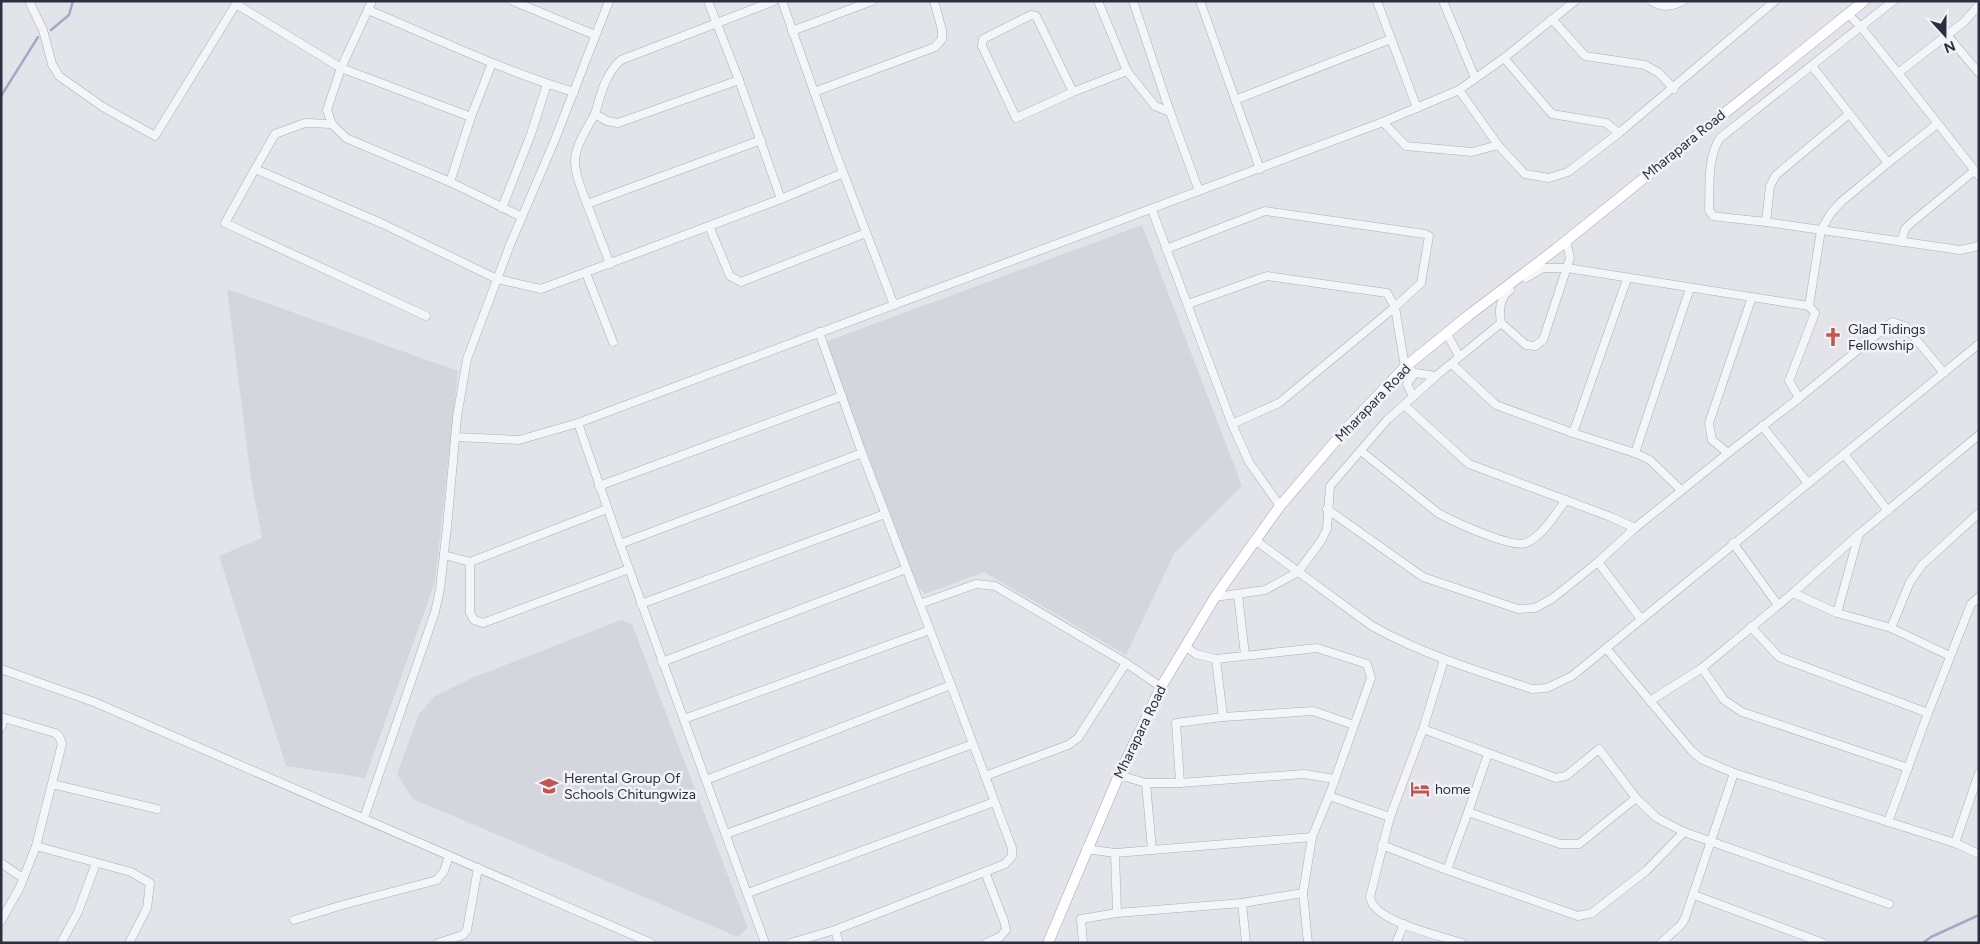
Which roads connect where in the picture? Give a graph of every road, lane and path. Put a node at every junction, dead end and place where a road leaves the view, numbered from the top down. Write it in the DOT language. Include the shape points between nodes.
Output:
graph roads {
  1 [pos="29,1"];
  2 [pos="372,1"];
  3 [pos="513,1"];
  4 [pos="609,1"];
  5 [pos="708,1"];
  6 [pos="774,1"];
  7 [pos="782,1"];
  8 [pos="872,1"];
  9 [pos="934,1"];
  10 [pos="1098,1"];
  11 [pos="1133,1"];
  12 [pos="1210,1"];
  13 [pos="1377,1"];
  14 [pos="1575,1"];
  15 [pos="1651,1"];
  16 [pos="1683,1"];
  17 [pos="1776,1"];
  18 [pos="1893,1"];
  19 [pos="237,3"];
  20 [pos="1201,3"];
  21 [pos="1447,3"];
  22 [pos="1859,3"];
  23 [pos="848,5"];
  24 [pos="1979,5"];
  25 [pos="368,10"];
  26 [pos="1848,14"];
  27 [pos="1552,19"];
  28 [pos="717,23"];
  29 [pos="1861,27"];
  30 [pos="792,31"];
  31 [pos="595,35"];
  32 [pos="1947,35"];
  33 [pos="1390,39"];
  34 [pos="1504,58"];
  35 [pos="492,63"];
  36 [pos="1812,66"];
  37 [pos="341,68"];
  38 [pos="1127,71"];
  39 [pos="1898,73"];
  40 [pos="1979,73"];
  41 [pos="1475,78"];
  42 [pos="739,80"];
  43 [pos="547,84"];
  44 [pos="1674,89"];
  45 [pos="1459,90"];
  46 [pos="574,92"];
  47 [pos="814,92"];
  48 [pos="1072,92"];
  49 [pos="1235,100"];
  50 [pos="1418,108"];
  51 [pos="1170,112"];
  52 [pos="595,114"];
  53 [pos="1849,114"];
  54 [pos="471,117"];
  55 [pos="1383,122"];
  56 [pos="332,124"];
  57 [pos="1937,124"];
  58 [pos="1619,133"];
  59 [pos="761,140"];
  60 [pos="1498,145"];
  61 [pos="1888,162"];
  62 [pos="255,169"];
  63 [pos="1260,169"];
  64 [pos="843,173"];
  65 [pos="1976,174"];
  66 [pos="450,182"];
  67 [pos="1199,191"];
  68 [pos="781,199"];
  69 [pos="586,204"];
  70 [pos="502,208"];
  71 [pos="1152,210"];
  72 [pos="522,217"];
  73 [pos="1766,222"];
  74 [pos="710,226"];
  75 [pos="1821,230"];
  76 [pos="866,233"];
  77 [pos="1566,241"];
  78 [pos="1901,242"];
  79 [pos="1979,245"];
  80 [pos="1166,249"];
  81 [pos="610,264"];
  82 [pos="1567,268"];
  83 [pos="586,273"];
  84 [pos="497,278"];
  85 [pos="1628,279"];
  86 [pos="1690,288"];
  87 [pos="1752,297"];
  88 [pos="1188,304"];
  89 [pos="894,305"];
  90 [pos="1809,306"];
  91 [pos="1395,307"];
  92 [pos="426,316"];
  93 [pos="1501,323"];
  94 [pos="820,332"];
  95 [pos="1447,334"];
  96 [pos="613,342"];
  97 [pos="1976,346"];
  98 [pos="1459,356"];
  99 [pos="1979,356"];
  100 [pos="1452,364"];
  101 [pos="1405,367"];
  102 [pos="1415,373"];
  103 [pos="1944,373"];
  104 [pos="1436,376"];
  105 [pos="842,396"];
  106 [pos="1413,397"];
  107 [pos="1799,398"];
  108 [pos="1404,405"];
  109 [pos="578,423"];
  110 [pos="1232,424"];
  111 [pos="1762,426"];
  112 [pos="1573,433"];
  113 [pos="1979,435"];
  114 [pos="455,437"];
  115 [pos="1361,451"];
  116 [pos="862,453"];
  117 [pos="1635,453"];
  118 [pos="1728,453"];
  119 [pos="1844,454"];
  120 [pos="1808,483"];
  121 [pos="599,486"];
  122 [pos="1682,490"];
  123 [pos="1566,500"];
  124 [pos="1280,506"];
  125 [pos="607,509"];
  126 [pos="1327,509"];
  127 [pos="1888,511"];
  128 [pos="1979,513"];
  129 [pos="885,514"];
  130 [pos="1635,528"];
  131 [pos="1859,534"];
  132 [pos="1255,540"];
  133 [pos="1733,543"];
  134 [pos="620,544"];
  135 [pos="444,556"];
  136 [pos="470,562"];
  137 [pos="1598,562"];
  138 [pos="629,569"];
  139 [pos="906,569"];
  140 [pos="1298,572"];
  141 [pos="1793,594"];
  142 [pos="1238,595"];
  143 [pos="1215,597"];
  144 [pos="1979,597"];
  145 [pos="641,604"];
  146 [pos="920,604"];
  147 [pos="1778,605"];
  148 [pos="1837,613"];
  149 [pos="1641,619"];
  150 [pos="1751,627"];
  151 [pos="1891,628"];
  152 [pos="930,630"];
  153 [pos="1184,646"];
  154 [pos="1606,648"];
  155 [pos="1245,655"];
  156 [pos="1950,656"];
  157 [pos="1216,659"];
  158 [pos="1444,660"];
  159 [pos="662,662"];
  160 [pos="1126,664"];
  161 [pos="1,668"];
  162 [pos="1702,668"];
  163 [pos="951,685"];
  164 [pos="1161,687"];
  165 [pos="1650,702"];
  166 [pos="1928,713"];
  167 [pos="1223,717"];
  168 [pos="3,718"];
  169 [pos="684,719"];
  170 [pos="1354,725"];
  171 [pos="1,728"];
  172 [pos="1423,729"];
  173 [pos="973,744"];
  174 [pos="1488,754"];
  175 [pos="1908,768"];
  176 [pos="1734,773"];
  177 [pos="1979,773"];
  178 [pos="1119,775"];
  179 [pos="985,776"];
  180 [pos="1334,779"];
  181 [pos="706,780"];
  182 [pos="1146,783"];
  183 [pos="1180,783"];
  184 [pos="52,784"];
  185 [pos="1329,796"];
  186 [pos="1636,798"];
  187 [pos="994,802"];
  188 [pos="157,809"];
  189 [pos="1468,812"];
  190 [pos="1390,817"];
  191 [pos="364,818"];
  192 [pos="1888,822"];
  193 [pos="1684,832"];
  194 [pos="726,834"];
  195 [pos="1312,837"];
  196 [pos="1712,840"];
  197 [pos="1955,843"];
  198 [pos="1382,845"];
  199 [pos="36,846"];
  200 [pos="1086,849"];
  201 [pos="1152,850"];
  202 [pos="1115,853"];
  203 [pos="1979,854"];
  204 [pos="449,856"];
  205 [pos="1,863"];
  206 [pos="96,863"];
  207 [pos="478,868"];
  208 [pos="1447,870"];
  209 [pos="985,872"];
  210 [pos="23,878"];
  211 [pos="748,893"];
  212 [pos="1303,893"];
  213 [pos="1694,895"];
  214 [pos="1242,904"];
  215 [pos="1889,904"];
  216 [pos="1117,913"];
  217 [pos="294,920"];
  218 [pos="1,921"];
  219 [pos="1404,924"];
  220 [pos="835,930"];
  221 [pos="61,943"];
  222 [pos="129,943"];
  223 [pos="438,943"];
  224 [pos="651,943"];
  225 [pos="765,943"];
  226 [pos="790,943"];
  227 [pos="839,943"];
  228 [pos="986,943"];
  229 [pos="1048,943"];
  230 [pos="1083,943"];
  231 [pos="1246,943"];
  232 [pos="1308,943"];
  233 [pos="1396,943"];
  234 [pos="1462,943"];
  235 [pos="1661,943"];
  236 [pos="1823,943"];
  1 -- 19 [label="street" via="59,76 103,107 155,136"];
  2 -- 25 [label="street"];
  3 -- 31 [label="street"];
  4 -- 31 [label="street"];
  5 -- 28 [label="street"];
  6 -- 28 [label="street"];
  7 -- 30 [label="street"];
  8 -- 23 [label="street"];
  9 -- 47 [label="street" via="942,39 934,47"];
  10 -- 38 [label="street"];
  11 -- 51 [label="street"];
  12 -- 20 [label="street"];
  13 -- 33 [label="street"];
  14 -- 27 [label="street"];
  15 -- 16 [label="street" via="1667,6"];
  17 -- 44 [label="street"];
  18 -- 29 [label="street"];
  19 -- 37 [label="street"];
  20 -- 49 [label="street"];
  21 -- 41 [label="street"];
  22 -- 26 [label="main road, Mharapara Road"];
  23 -- 30 [label="street"];
  24 -- 32 [label="street"];
  25 -- 35 [label="street"];
  25 -- 37 [label="street"];
  26 -- 29 [label="street"];
  26 -- 77 [label="main road, Mharapara Road"];
  27 -- 34 [label="street"];
  27 -- 44 [label="street" via="1585,56 1645,65 1659,73"];
  28 -- 42 [label="street"];
  28 -- 52 [label="street" via="621,60 607,77"];
  29 -- 36 [label="street"];
  29 -- 39 [label="street"];
  30 -- 47 [label="street"];
  31 -- 46 [label="street"];
  32 -- 39 [label="street"];
  32 -- 40 [label="street"];
  33 -- 49 [label="street"];
  33 -- 50 [label="street"];
  34 -- 41 [label="street"];
  34 -- 58 [label="street" via="1552,114 1606,123"];
  35 -- 43 [label="street"];
  35 -- 54 [label="street"];
  36 -- 53 [label="street"];
  36 -- 73 [label="street" via="1714,147 1709,210 1713,216"];
  37 -- 54 [label="street"];
  37 -- 56 [label="street" via="327,110"];
  38 -- 48 [label="street"];
  38 -- 51 [label="street" via="1155,106"];
  39 -- 57 [label="street"];
  41 -- 45 [label="street"];
  42 -- 52 [label="street" via="618,123"];
  42 -- 59 [label="street"];
  43 -- 46 [label="street"];
  43 -- 70 [label="street"];
  44 -- 58 [label="street"];
  45 -- 50 [label="street"];
  45 -- 60 [label="street"];
  46 -- 72 [label="street"];
  47 -- 64 [label="street"];
  48 -- 48 [label="street" via="1016,118 982,46 983,39 1031,15 1036,16"];
  49 -- 63 [label="street"];
  50 -- 55 [label="street"];
  51 -- 67 [label="street"];
  52 -- 69 [label="street" via="577,146 574,160"];
  53 -- 61 [label="street"];
  53 -- 73 [label="street" via="1776,175 1770,186"];
  54 -- 66 [label="street"];
  55 -- 60 [label="street" via="1406,146 1472,152"];
  55 -- 63 [label="street"];
  56 -- 62 [label="street" via="305,123 275,134"];
  56 -- 66 [label="street" via="346,138"];
  57 -- 61 [label="street"];
  57 -- 65 [label="street"];
  58 -- 60 [label="street" via="1568,172 1549,178 1525,174"];
  59 -- 68 [label="street"];
  59 -- 69 [label="street"];
  61 -- 75 [label="street" via="1841,202"];
  62 -- 84 [label="street"];
  62 -- 92 [label="street" via="225,223"];
  63 -- 67 [label="street"];
  64 -- 68 [label="street"];
  64 -- 76 [label="street"];
  65 -- 78 [label="street" via="1911,223 1905,229"];
  66 -- 70 [label="street"];
  67 -- 71 [label="street"];
  68 -- 74 [label="street"];
  69 -- 81 [label="street"];
  70 -- 72 [label="street"];
  71 -- 80 [label="street"];
  71 -- 89 [label="street"];
  72 -- 84 [label="street"];
  73 -- 75 [label="street"];
  74 -- 76 [label="street" via="730,276 740,282"];
  74 -- 81 [label="street"];
  75 -- 78 [label="street"];
  75 -- 90 [label="street"];
  76 -- 89 [label="street"];
  77 -- 82 [label="street" via="1570,258"];
  77 -- 95 [label="main road, Mharapara Road"];
  78 -- 79 [label="street" via="1960,250"];
  80 -- 88 [label="street"];
  80 -- 91 [label="street" via="1265,211 1425,234 1429,236 1421,283"];
  81 -- 83 [label="street"];
  82 -- 85 [label="street"];
  82 -- 93 [label="street" via="1543,268 1504,295 1499,308"];
  82 -- 93 [label="street" via="1543,340 1535,346 1526,345"];
  83 -- 84 [label="street" via="541,289"];
  83 -- 96 [label="street"];
  84 -- 114 [label="street" via="467,359"];
  85 -- 86 [label="street"];
  85 -- 112 [label="street"];
  86 -- 87 [label="street"];
  86 -- 117 [label="street"];
  87 -- 90 [label="street"];
  87 -- 118 [label="street" via="1709,423 1712,440"];
  88 -- 91 [label="street" via="1267,276 1387,293"];
  88 -- 110 [label="street"];
  89 -- 94 [label="street"];
  90 -- 107 [label="street" via="1815,314 1789,381"];
  91 -- 101 [label="street"];
  91 -- 110 [label="street" via="1279,403"];
  93 -- 98 [label="street"];
  94 -- 105 [label="street"];
  94 -- 109 [label="street"];
  95 -- 98 [label="street"];
  95 -- 101 [label="main road, Mharapara Road"];
  97 -- 99 [label="street"];
  97 -- 103 [label="street"];
  98 -- 100 [label="street"];
  100 -- 104 [label="street"];
  100 -- 112 [label="street" via="1496,405"];
  101 -- 102 [label="street"];
  101 -- 124 [label="main road, Mharapara Road"];
  102 -- 104 [label="street"];
  102 -- 106 [label="street" via="1406,384"];
  103 -- 107 [label="street" via="1905,326 1892,322"];
  103 -- 119 [label="street"];
  104 -- 106 [label="street"];
  105 -- 116 [label="street"];
  105 -- 121 [label="street"];
  106 -- 108 [label="street"];
  107 -- 111 [label="street"];
  108 -- 115 [label="street"];
  108 -- 123 [label="street" via="1469,464"];
  109 -- 114 [label="street" via="519,440"];
  109 -- 121 [label="street"];
  110 -- 124 [label="street" via="1249,462"];
  111 -- 118 [label="street"];
  111 -- 120 [label="street"];
  112 -- 117 [label="street"];
  113 -- 127 [label="street"];
  114 -- 135 [label="street"];
  115 -- 123 [label="street" via="1452,522 1514,544 1526,543 1543,530"];
  115 -- 126 [label="street" via="1330,486"];
  116 -- 129 [label="street"];
  116 -- 134 [label="street"];
  117 -- 122 [label="street" via="1650,460"];
  118 -- 122 [label="street"];
  119 -- 120 [label="street"];
  119 -- 127 [label="street"];
  120 -- 133 [label="street"];
  121 -- 125 [label="street"];
  122 -- 130 [label="street"];
  123 -- 130 [label="street"];
  124 -- 132 [label="main road, Mharapara Road"];
  125 -- 134 [label="street"];
  125 -- 136 [label="street"];
  126 -- 137 [label="street" via="1423,577 1518,609 1535,608 1553,598"];
  126 -- 140 [label="street" via="1327,529"];
  127 -- 131 [label="street"];
  128 -- 151 [label="street" via="1922,565 1910,582"];
  129 -- 139 [label="street"];
  129 -- 145 [label="street"];
  130 -- 137 [label="street"];
  131 -- 141 [label="street"];
  131 -- 148 [label="street"];
  132 -- 140 [label="street"];
  132 -- 143 [label="main road, Mharapara Road"];
  133 -- 147 [label="street"];
  133 -- 149 [label="street"];
  134 -- 138 [label="street"];
  135 -- 136 [label="street"];
  135 -- 191 [label="street" via="435,612"];
  136 -- 138 [label="street" via="470,613 474,620 483,623"];
  137 -- 149 [label="street"];
  138 -- 145 [label="street"];
  139 -- 146 [label="street"];
  139 -- 159 [label="street"];
  140 -- 142 [label="street" via="1265,590"];
  140 -- 158 [label="street" via="1372,626"];
  141 -- 147 [label="street"];
  141 -- 148 [label="street"];
  142 -- 143 [label="street"];
  142 -- 155 [label="street"];
  143 -- 153 [label="main road, Mharapara Road"];
  144 -- 156 [label="street" via="1971,604"];
  145 -- 159 [label="street"];
  146 -- 152 [label="street"];
  146 -- 160 [label="street" via="976,584 995,586"];
  147 -- 150 [label="street"];
  148 -- 151 [label="street"];
  149 -- 154 [label="street"];
  150 -- 162 [label="street"];
  150 -- 166 [label="street" via="1779,657"];
  151 -- 156 [label="street"];
  152 -- 163 [label="street"];
  152 -- 169 [label="street"];
  153 -- 157 [label="street" via="1196,654"];
  153 -- 164 [label="main road, Mharapara Road"];
  154 -- 158 [label="street" via="1572,676 1547,688 1532,689"];
  154 -- 165 [label="street"];
  155 -- 157 [label="street"];
  155 -- 170 [label="street" via="1317,648 1367,664 1371,678"];
  156 -- 166 [label="street"];
  157 -- 167 [label="street"];
  158 -- 172 [label="street"];
  159 -- 169 [label="street"];
  160 -- 164 [label="street"];
  160 -- 179 [label="street" via="1078,738 1068,745"];
  161 -- 191 [label="street" via="94,702"];
  162 -- 165 [label="street"];
  162 -- 175 [label="street" via="1724,700 1742,712"];
  163 -- 173 [label="street"];
  163 -- 181 [label="street"];
  164 -- 178 [label="main road, Mharapara Road"];
  165 -- 176 [label="street" via="1701,759"];
  166 -- 175 [label="street"];
  167 -- 170 [label="street" via="1313,711"];
  167 -- 183 [label="street" via="1176,724"];
  168 -- 171 [label="street"];
  168 -- 184 [label="street" via="55,733 62,740"];
  169 -- 181 [label="street"];
  170 -- 180 [label="street"];
  172 -- 174 [label="street"];
  172 -- 190 [label="street"];
  173 -- 179 [label="street"];
  173 -- 194 [label="street"];
  174 -- 186 [label="street" via="1556,778 1566,776 1599,749"];
  174 -- 189 [label="street"];
  175 -- 192 [label="street"];
  176 -- 192 [label="street"];
  176 -- 196 [label="street"];
  177 -- 197 [label="street"];
  178 -- 182 [label="street"];
  178 -- 200 [label="main road, Mharapara Road"];
  179 -- 187 [label="street"];
  180 -- 183 [label="street" via="1304,774"];
  180 -- 185 [label="street"];
  181 -- 194 [label="street"];
  182 -- 183 [label="street"];
  182 -- 201 [label="street"];
  184 -- 188 [label="street"];
  184 -- 199 [label="street"];
  185 -- 190 [label="street"];
  185 -- 195 [label="street"];
  186 -- 189 [label="street" via="1579,844 1560,844"];
  186 -- 193 [label="street" via="1657,818"];
  187 -- 209 [label="street" via="1012,848 1012,856 1005,864"];
  187 -- 211 [label="street"];
  189 -- 208 [label="street"];
  190 -- 198 [label="street"];
  191 -- 204 [label="street"];
  192 -- 197 [label="street"];
  193 -- 196 [label="street"];
  193 -- 208 [label="street" via="1646,871 1592,913 1578,916"];
  194 -- 211 [label="street"];
  195 -- 201 [label="street"];
  195 -- 212 [label="street"];
  196 -- 213 [label="street"];
  196 -- 215 [label="street"];
  197 -- 203 [label="street"];
  198 -- 208 [label="street"];
  198 -- 219 [label="street" via="1370,897 1372,905"];
  199 -- 206 [label="street"];
  199 -- 210 [label="street"];
  200 -- 202 [label="street"];
  200 -- 229 [label="main road, Mharapara Road"];
  201 -- 202 [label="street"];
  202 -- 216 [label="street"];
  204 -- 207 [label="street"];
  204 -- 217 [label="street" via="437,880"];
  205 -- 210 [label="street"];
  206 -- 221 [label="street" via="78,912"];
  206 -- 222 [label="street" via="131,872 150,883 147,908"];
  207 -- 223 [label="street" via="467,930"];
  207 -- 224 [label="street"];
  209 -- 220 [label="street"];
  209 -- 228 [label="street" via="1006,930 1000,937"];
  210 -- 218 [label="street"];
  211 -- 225 [label="street"];
  212 -- 214 [label="street"];
  212 -- 232 [label="street"];
  213 -- 235 [label="street" via="1681,925"];
  213 -- 236 [label="street"];
  214 -- 216 [label="street"];
  214 -- 231 [label="street"];
  216 -- 230 [label="street" via="1081,919"];
  219 -- 233 [label="street"];
  219 -- 234 [label="street"];
  220 -- 226 [label="street"];
  220 -- 227 [label="street"];
}
